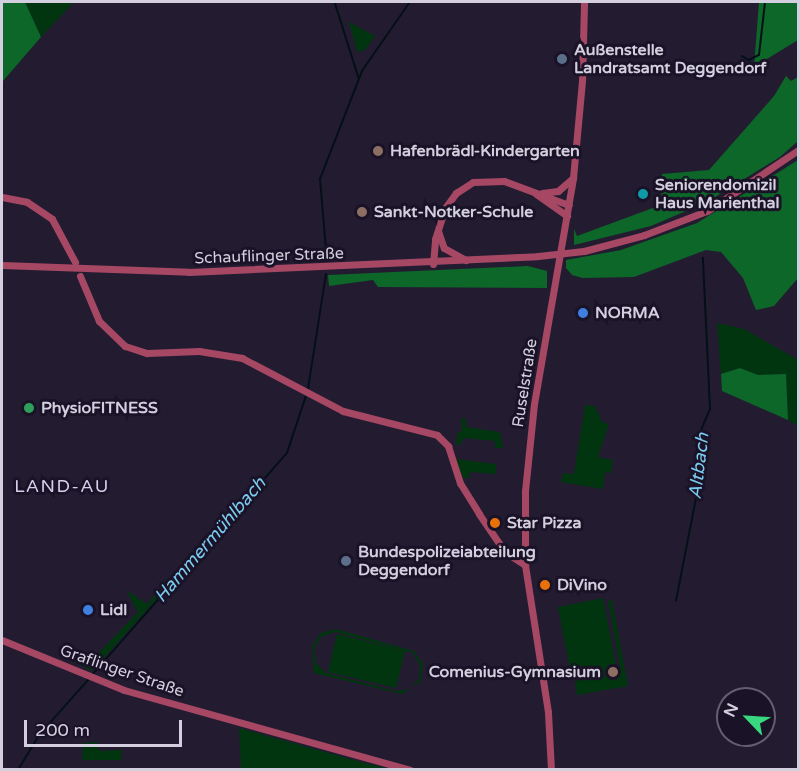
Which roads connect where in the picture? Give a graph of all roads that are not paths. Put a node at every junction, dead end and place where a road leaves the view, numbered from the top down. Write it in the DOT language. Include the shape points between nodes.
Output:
graph roads {
  1 [pos="584,2"];
  2 [pos="798,150"];
  3 [pos="573,178"];
  4 [pos="534,192"];
  5 [pos="2,197"];
  6 [pos="569,205"];
  7 [pos="567,216"];
  8 [pos="438,230"];
  9 [pos="442,242"];
  10 [pos="468,261"];
  11 [pos="75,262"];
  12 [pos="443,263"];
  13 [pos="433,264"];
  14 [pos="2,265"];
  15 [pos="80,276"];
  16 [pos="525,565"];
  17 [pos="2,640"];
  18 [pos="410,770"];
  19 [pos="551,770"];
  1 -- 3 [label="main road, Ruselstraße"];
  2 -- 10 [label="main road, Schauflinger Straße, bridge" via="707,211 644,235 584,251"];
  3 -- 4 [label="main road" via="558,191"];
  3 -- 6 [label="main road, Ruselstraße"];
  4 -- 6 [label="main road"];
  4 -- 7 [label="main road"];
  4 -- 8 [label="main road" via="504,181 473,183 450,200"];
  5 -- 11 [label="main road" via="27,202 52,219"];
  6 -- 7 [label="main road, Ruselstraße"];
  7 -- 16 [label="main road, Ruselstraße" via="530,438"];
  8 -- 9 [label="main road"];
  8 -- 13 [label="main road"];
  9 -- 10 [label="main road" via="448,251"];
  9 -- 12 [label="main road"];
  10 -- 12 [label="main road, Schauflinger Straße"];
  12 -- 13 [label="main road, Schauflinger Straße"];
  13 -- 14 [label="main road, Schauflinger Straße" via="189,272"];
  15 -- 16 [label="main road" via="99,321 125,346 147,353 231,355 261,365 343,411 437,435 448,446 460,483 479,514 506,552"];
  16 -- 19 [label="main road, Ruselstraße" via="548,712"];
  17 -- 18 [label="main road, Graflinger Straße" via="96,680"];
}
